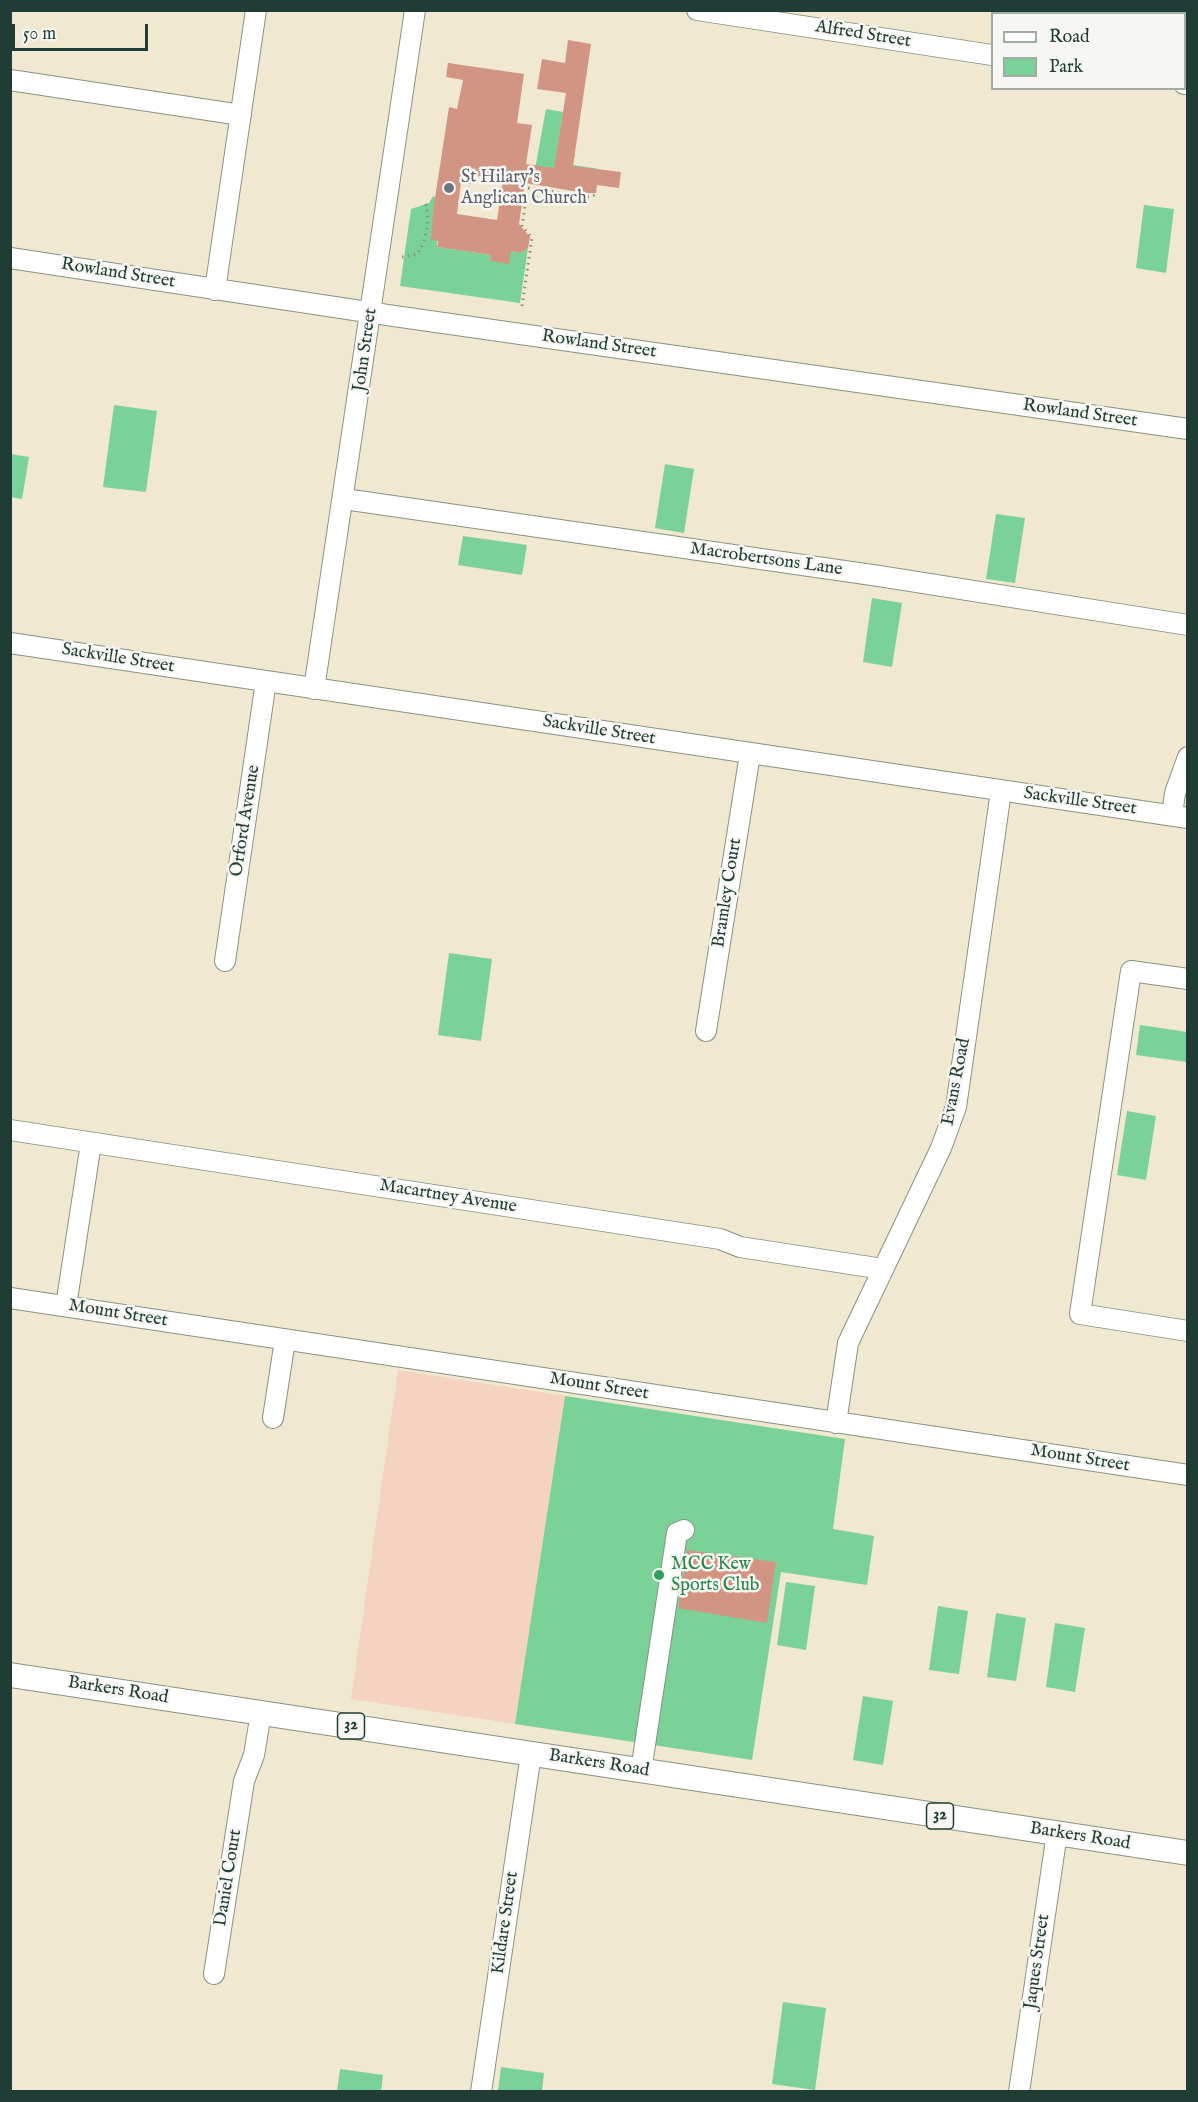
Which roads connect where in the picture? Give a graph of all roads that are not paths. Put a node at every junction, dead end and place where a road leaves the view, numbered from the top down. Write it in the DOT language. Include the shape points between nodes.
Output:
graph roads {
  1 [pos="256,10"];
  2 [pos="415,10"];
  3 [pos="697,10"];
  4 [pos="991,55"];
  5 [pos="10,80"];
  6 [pos="241,115"];
  7 [pos="10,258"];
  8 [pos="215,290"];
  9 [pos="371,313"];
  10 [pos="1188,429"];
  11 [pos="344,499"];
  12 [pos="1188,625"];
  13 [pos="10,643"];
  14 [pos="266,681"];
  15 [pos="314,689"];
  16 [pos="750,754"];
  17 [pos="1188,757"];
  18 [pos="1001,791"];
  19 [pos="1180,817"];
  20 [pos="225,960"];
  21 [pos="1188,979"];
  22 [pos="706,1031"];
  23 [pos="10,1130"];
  24 [pos="91,1143"];
  25 [pos="883,1269"];
  26 [pos="10,1298"];
  27 [pos="66,1306"];
  28 [pos="1188,1331"];
  29 [pos="285,1340"];
  30 [pos="273,1418"];
  31 [pos="836,1423"];
  32 [pos="1188,1475"];
  33 [pos="684,1530"];
  34 [pos="10,1675"];
  35 [pos="254,1712"];
  36 [pos="531,1754"];
  37 [pos="641,1771"];
  38 [pos="1057,1833"];
  39 [pos="1188,1853"];
  40 [pos="214,1974"];
  41 [pos="481,2091"];
  42 [pos="1019,2091"];
  1 -- 6 [label="street"];
  2 -- 9 [label="street, John Street"];
  3 -- 4 [label="street, Alfred Street"];
  5 -- 6 [label="street"];
  6 -- 8 [label="street"];
  7 -- 8 [label="street, Rowland Street"];
  8 -- 9 [label="street, Rowland Street"];
  9 -- 10 [label="street, Rowland Street"];
  9 -- 11 [label="street, John Street"];
  11 -- 12 [label="street, Macrobertsons Lane"];
  11 -- 15 [label="street, John Street"];
  13 -- 14 [label="street, Sackville Street"];
  14 -- 15 [label="street, Sackville Street"];
  14 -- 20 [label="street, Orford Avenue"];
  15 -- 16 [label="street, Sackville Street"];
  16 -- 18 [label="street, Sackville Street"];
  16 -- 22 [label="street, Bramley Court"];
  17 -- 19 [label="street" via="1175,793"];
  18 -- 19 [label="street, Sackville Street"];
  18 -- 25 [label="street, Evans Road" via="956,1107 941,1148"];
  21 -- 28 [label="street" via="1131,970 1080,1314"];
  23 -- 24 [label="street, Macartney Avenue"];
  24 -- 25 [label="street, Macartney Avenue" via="720,1239 740,1248"];
  24 -- 27 [label="street"];
  25 -- 31 [label="street, Evans Road" via="847,1346"];
  26 -- 27 [label="street, Mount Street"];
  27 -- 29 [label="street, Mount Street"];
  29 -- 30 [label="street"];
  29 -- 31 [label="street, Mount Street"];
  31 -- 32 [label="street, Mount Street"];
  33 -- 37 [label="street" via="677,1533"];
  34 -- 35 [label="main road, Barkers Road / 32"];
  35 -- 36 [label="main road, Barkers Road / 32"];
  35 -- 40 [label="street, Daniel Court" via="241,1754 244,1781"];
  36 -- 37 [label="main road, Barkers Road / 32"];
  36 -- 41 [label="street, Kildare Street"];
  37 -- 38 [label="main road, Barkers Road / 32"];
  38 -- 39 [label="main road, Barkers Road / 32"];
  38 -- 42 [label="street, Jaques Street"];
}
